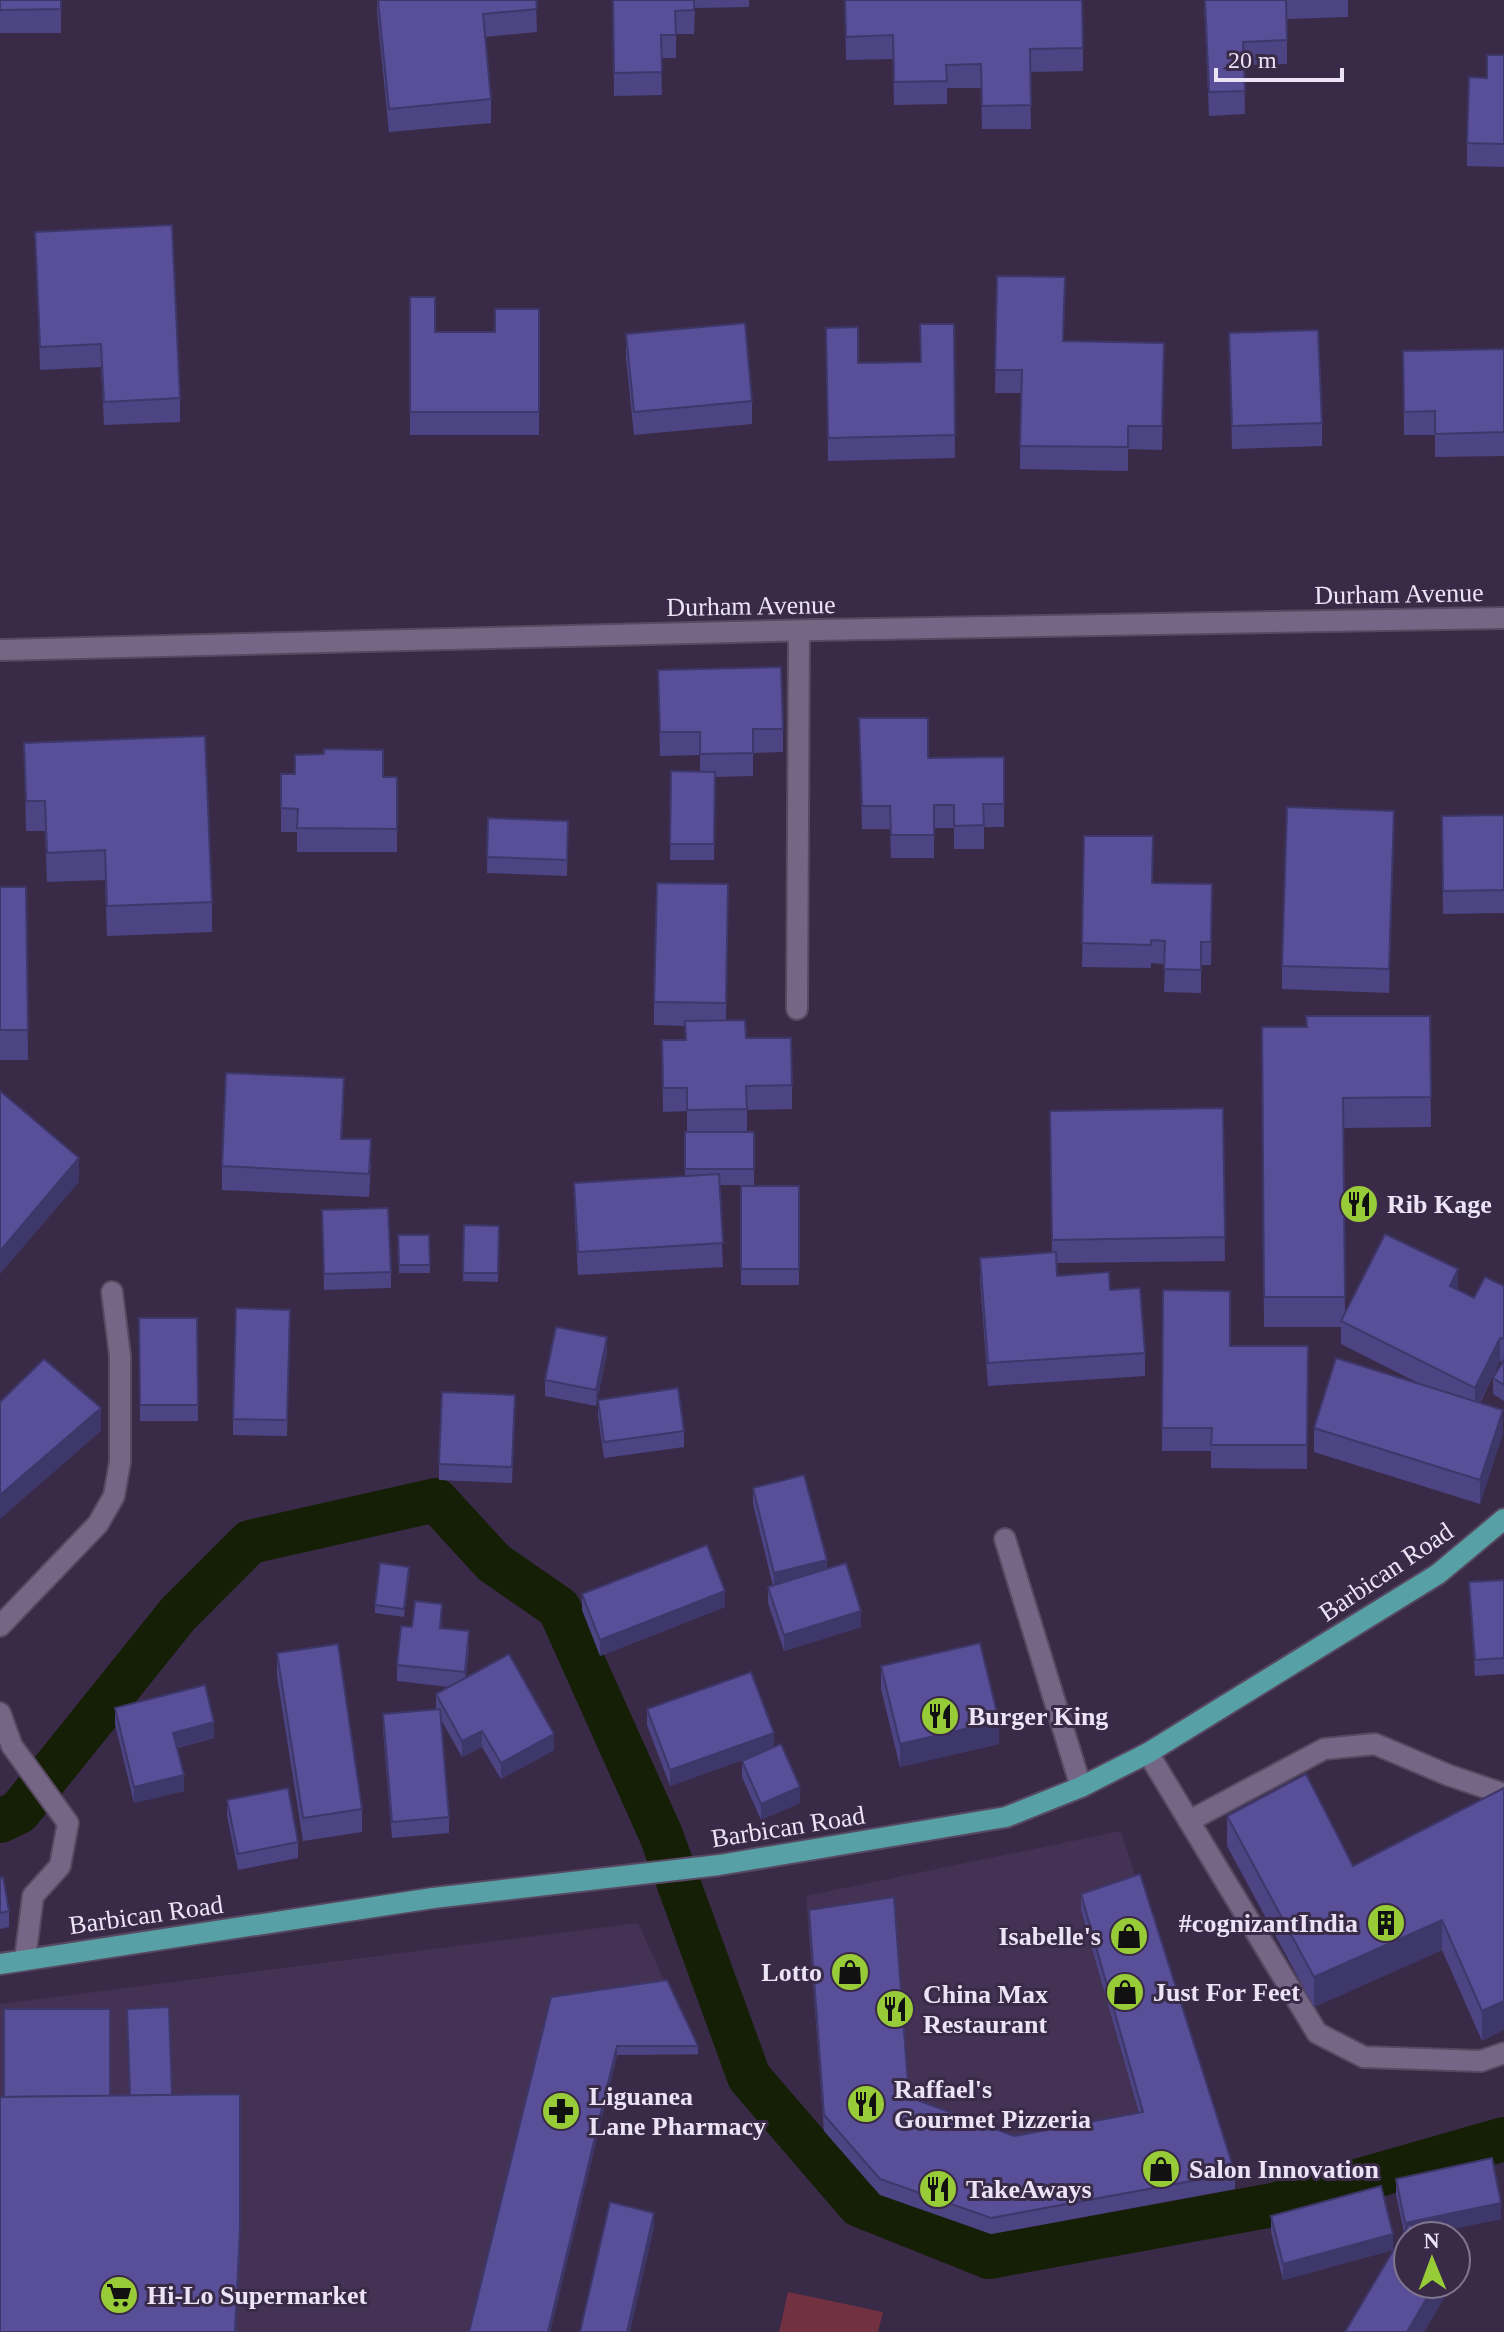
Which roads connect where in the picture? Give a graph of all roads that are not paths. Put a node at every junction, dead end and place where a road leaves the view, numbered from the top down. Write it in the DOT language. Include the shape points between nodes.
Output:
graph roads {
  1 [pos="1504,618"];
  2 [pos="799,631"];
  3 [pos="0,650"];
  4 [pos="797,1009"];
  5 [pos="112,1292"];
  6 [pos="1504,1519"];
  7 [pos="1005,1539"];
  8 [pos="0,1626"];
  9 [pos="0,1713"];
  10 [pos="1148,1753"];
  11 [pos="1081,1787"];
  12 [pos="1504,1794"];
  13 [pos="1189,1821"];
  14 [pos="25,1959"];
  15 [pos="0,1964"];
  16 [pos="1504,2053"];
  1 -- 2 [label="street, Durham Avenue"];
  2 -- 3 [label="street, Durham Avenue"];
  2 -- 4 [label="street"];
  5 -- 8 [label="street" via="120,1356 120,1462 114,1496 98,1524"];
  6 -- 10 [label="main road, Barbican Road" via="1438,1574"];
  7 -- 11 [label="street"];
  9 -- 14 [label="street" via="12,1746 68,1823 60,1866 33,1896"];
  10 -- 11 [label="main road, Barbican Road"];
  10 -- 13 [label="street"];
  11 -- 14 [label="main road, Barbican Road" via="1006,1817 719,1865 433,1898"];
  12 -- 13 [label="street" via="1375,1744 1324,1749"];
  13 -- 16 [label="street" via="1317,2033 1364,2057 1481,2061"];
  14 -- 15 [label="main road, Barbican Road"];
}
